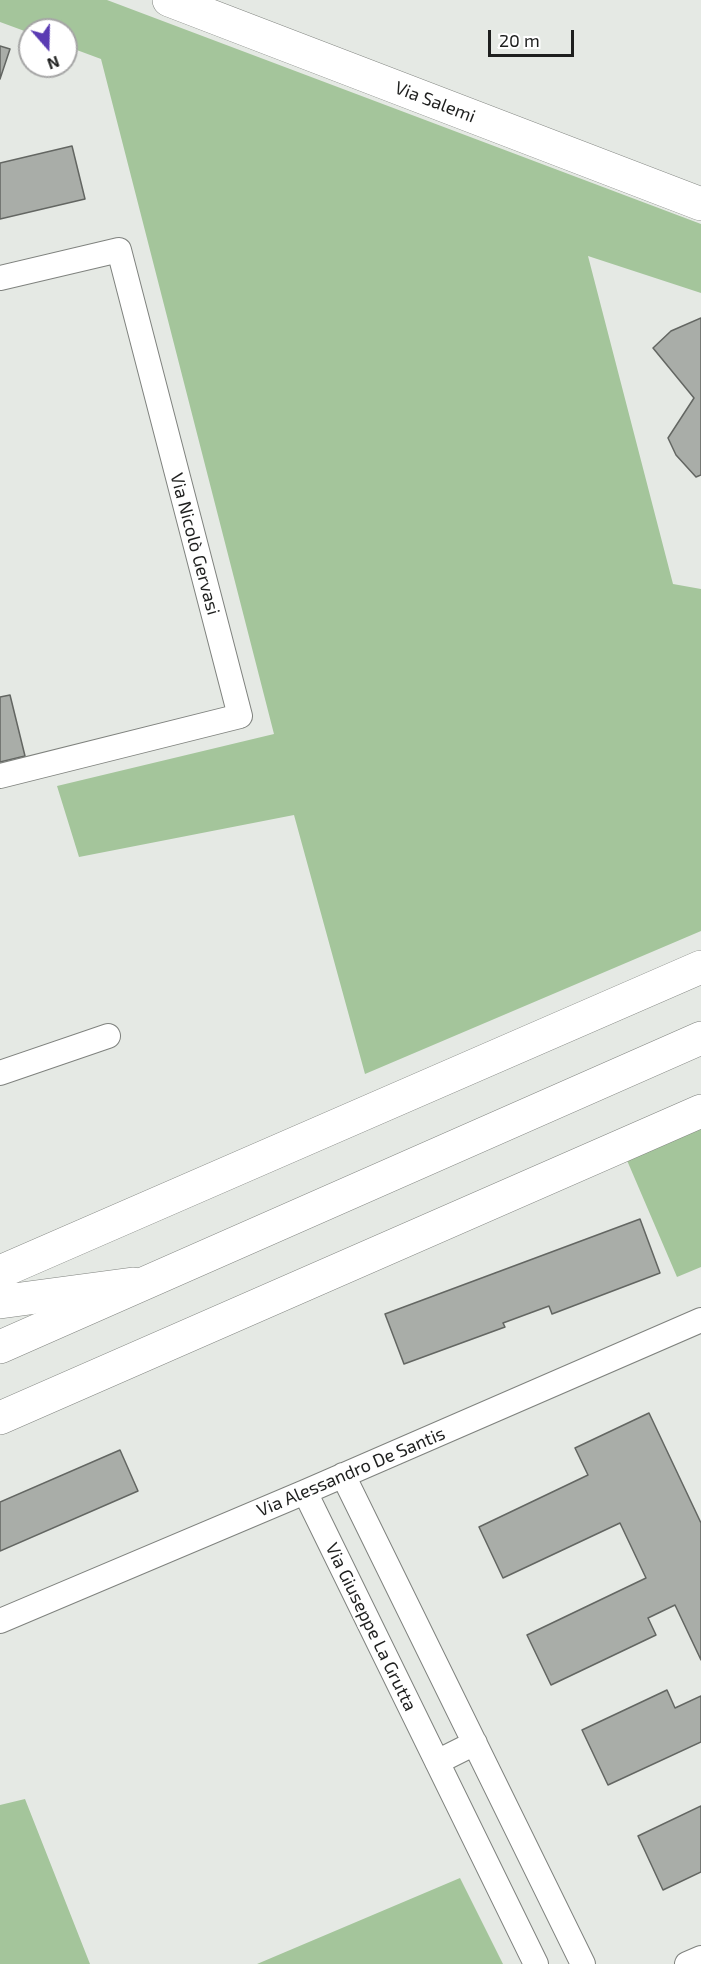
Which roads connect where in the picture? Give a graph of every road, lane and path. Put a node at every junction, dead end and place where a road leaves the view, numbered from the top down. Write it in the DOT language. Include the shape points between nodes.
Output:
graph roads {
  1 [pos="169,0"];
  2 [pos="701,204"];
  3 [pos="0,278"];
  4 [pos="0,776"];
  5 [pos="701,967"];
  6 [pos="108,1036"];
  7 [pos="701,1038"];
  8 [pos="0,1073"];
  9 [pos="701,1111"];
  10 [pos="0,1272"];
  11 [pos="147,1282"];
  12 [pos="0,1302"];
  13 [pos="701,1320"];
  14 [pos="0,1347"];
  15 [pos="0,1418"];
  16 [pos="343,1475"];
  17 [pos="305,1492"];
  18 [pos="0,1621"];
  19 [pos="475,1743"];
  20 [pos="437,1762"];
  21 [pos="701,1958"];
  22 [pos="536,1964"];
  23 [pos="583,1964"];
  24 [pos="687,1964"];
  1 -- 2 [label="street, Via Salemi"];
  3 -- 4 [label="street, Via Nicolò Gervasi" via="119,250 240,716"];
  5 -- 10 [label="street"];
  6 -- 8 [label="street"];
  7 -- 11 [label="street"];
  9 -- 15 [label="street"];
  11 -- 12 [label="street"];
  11 -- 14 [label="street"];
  13 -- 16 [label="street, Via Alessandro De Santis"];
  16 -- 17 [label="street, Via Alessandro De Santis"];
  16 -- 19 [label="street"];
  17 -- 18 [label="street, Via Alessandro De Santis"];
  17 -- 20 [label="street, Via Giuseppe La Grutta"];
  19 -- 20 [label="street"];
  19 -- 23 [label="street"];
  20 -- 22 [label="street, Via Giuseppe La Grutta"];
  21 -- 24 [label="street"];
}
